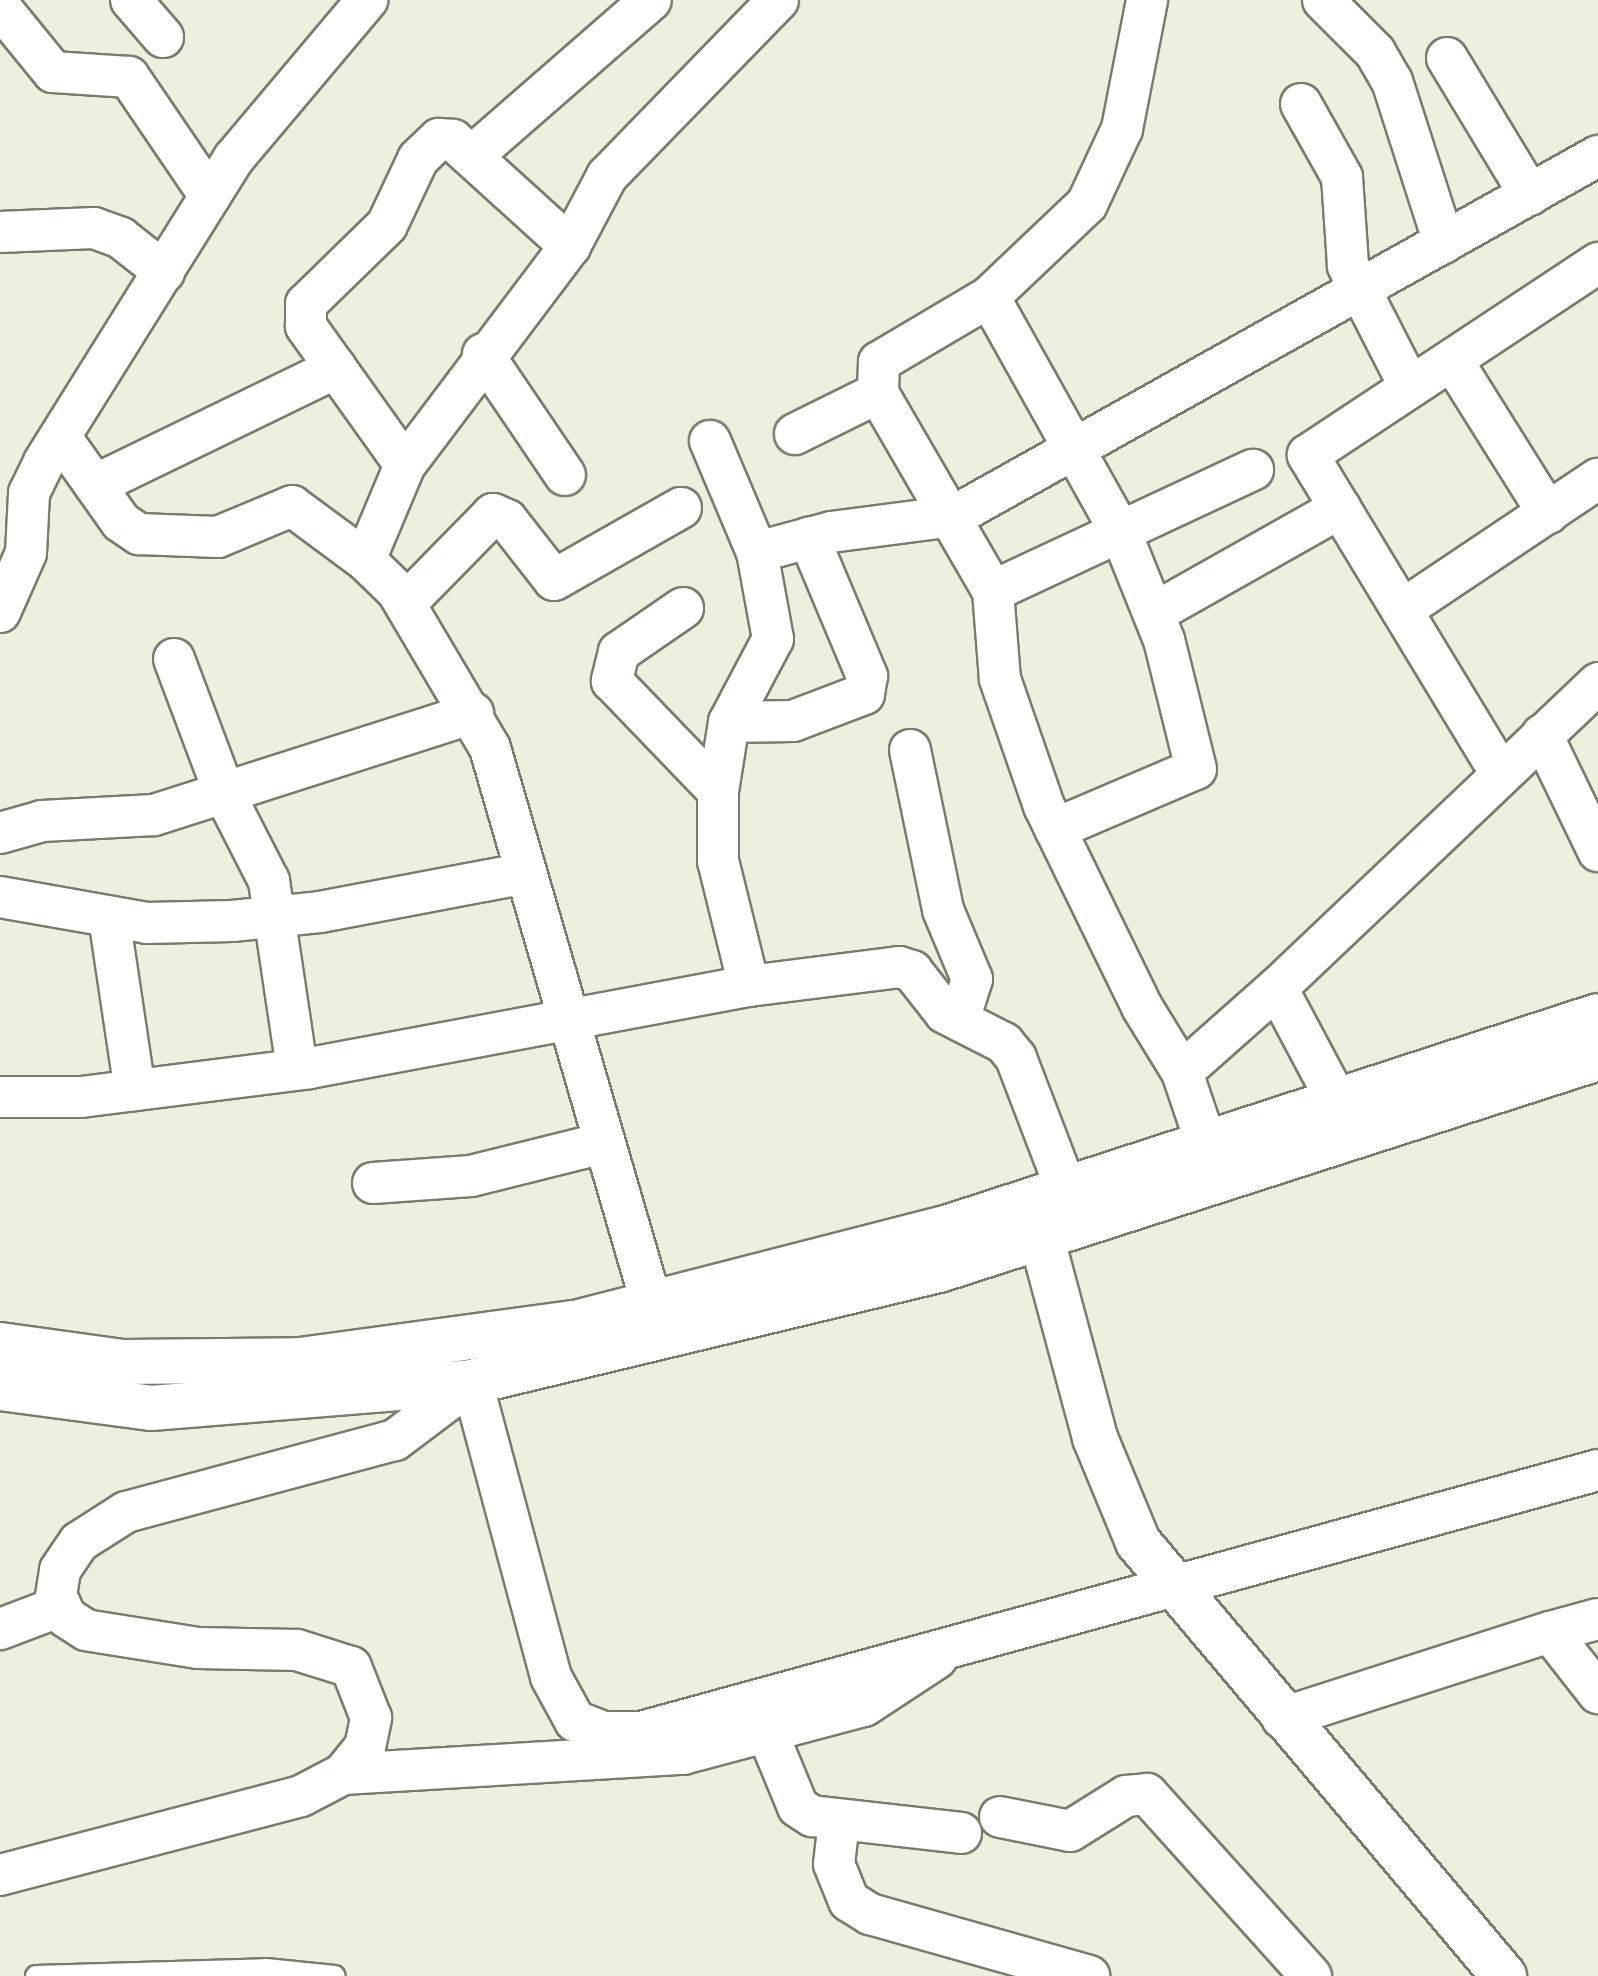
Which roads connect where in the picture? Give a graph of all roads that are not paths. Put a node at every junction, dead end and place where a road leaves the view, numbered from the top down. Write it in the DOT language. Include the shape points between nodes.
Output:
graph roads {
  1 [pos="131,0"];
  2 [pos="367,0"];
  3 [pos="651,0"];
  4 [pos="778,0"];
  5 [pos="1147,0"];
  6 [pos="1323,0"];
  7 [pos="8,33"];
  8 [pos="163,37"];
  9 [pos="1447,58"];
  10 [pos="1301,104"];
  11 [pos="472,156"];
  12 [pos="1598,156"];
  13 [pos="1530,195"];
  14 [pos="210,196"];
  15 [pos="0,232"];
  16 [pos="1444,243"];
  17 [pos="570,246"];
  18 [pos="1598,263"];
  19 [pos="164,272"];
  20 [pos="1361,290"];
  21 [pos="989,297"];
  22 [pos="483,354"];
  23 [pos="1452,360"];
  24 [pos="336,368"];
  25 [pos="1410,387"];
  26 [pos="878,393"];
  27 [pos="795,434"];
  28 [pos="62,439"];
  29 [pos="710,441"];
  30 [pos="1075,447"];
  31 [pos="405,465"];
  32 [pos="1253,470"];
  33 [pos="565,475"];
  34 [pos="1598,479"];
  35 [pos="95,485"];
  36 [pos="15,488"];
  37 [pos="681,508"];
  38 [pos="1340,508"];
  39 [pos="1548,513"];
  40 [pos="954,516"];
  41 [pos="1121,533"];
  42 [pos="809,538"];
  43 [pos="757,552"];
  44 [pos="365,560"];
  45 [pos="993,591"];
  46 [pos="405,604"];
  47 [pos="683,608"];
  48 [pos="1402,610"];
  49 [pos="0,612"];
  50 [pos="1154,613"];
  51 [pos="174,659"];
  52 [pos="1598,683"];
  53 [pos="473,713"];
  54 [pos="729,722"];
  55 [pos="1542,735"];
  56 [pos="910,750"];
  57 [pos="1501,774"];
  58 [pos="718,791"];
  59 [pos="225,795"];
  60 [pos="1055,829"];
  61 [pos="0,833"];
  62 [pos="1598,851"];
  63 [pos="526,873"];
  64 [pos="0,897"];
  65 [pos="109,917"];
  66 [pos="276,917"];
  67 [pos="749,986"];
  68 [pos="1277,988"];
  69 [pos="1598,1016"];
  70 [pos="567,1018"];
  71 [pos="959,1020"];
  72 [pos="1598,1058"];
  73 [pos="297,1069"];
  74 [pos="1182,1072"];
  75 [pos="135,1090"];
  76 [pos="0,1097"];
  77 [pos="1337,1101"];
  78 [pos="603,1143"];
  79 [pos="1206,1143"];
  80 [pos="373,1183"];
  81 [pos="1066,1189"];
  82 [pos="1041,1236"];
  83 [pos="652,1305"];
  84 [pos="0,1345"];
  85 [pos="472,1382"];
  86 [pos="0,1388"];
  87 [pos="1598,1470"];
  88 [pos="1171,1588"];
  89 [pos="61,1606"];
  90 [pos="1598,1619"];
  91 [pos="0,1629"];
  92 [pos="1550,1632"];
  93 [pos="946,1649"];
  94 [pos="1598,1693"];
  95 [pos="1282,1718"];
  96 [pos="767,1732"];
  97 [pos="343,1774"];
  98 [pos="1000,1817"];
  99 [pos="839,1821"];
  100 [pos="961,1833"];
  101 [pos="2,1867"];
  102 [pos="36,1976"];
  103 [pos="335,1976"];
  104 [pos="1089,1976"];
  105 [pos="1311,1976"];
  106 [pos="1504,1976"];
  1 -- 8 [label="street"];
  2 -- 14 [label="street" via="310,60"];
  3 -- 11 [label="street"];
  4 -- 17 [label="street" via="607,176"];
  5 -- 21 [label="street" via="1122,129 1087,204"];
  6 -- 16 [label="street" via="1375,52 1392,81"];
  7 -- 14 [label="street" via="53,72 129,77"];
  9 -- 13 [label="street"];
  10 -- 20 [label="street" via="1342,177 1344,250"];
  11 -- 17 [label="street"];
  11 -- 24 [label="street" via="453,140 429,143 387,225 306,304 306,326"];
  12 -- 13 [label="street"];
  13 -- 16 [label="street"];
  14 -- 19 [label="street"];
  15 -- 19 [label="street" via="94,228 121,238"];
  16 -- 20 [label="street"];
  17 -- 22 [label="street"];
  18 -- 23 [label="street"];
  19 -- 28 [label="street"];
  20 -- 25 [label="street"];
  20 -- 30 [label="street"];
  21 -- 26 [label="street" via="879,362"];
  21 -- 30 [label="street"];
  22 -- 31 [label="street"];
  22 -- 33 [label="street"];
  23 -- 25 [label="street"];
  23 -- 39 [label="street"];
  24 -- 31 [label="street"];
  24 -- 35 [label="street"];
  25 -- 38 [label="street" via="1308,455"];
  26 -- 27 [label="street"];
  26 -- 40 [label="street"];
  28 -- 35 [label="street"];
  28 -- 36 [label="street"];
  29 -- 43 [label="street"];
  30 -- 40 [label="street"];
  30 -- 41 [label="street"];
  31 -- 44 [label="street"];
  32 -- 41 [label="street"];
  34 -- 39 [label="street"];
  35 -- 44 [label="street" via="139,534 218,537 292,506"];
  36 -- 49 [label="street" via="26,553"];
  37 -- 46 [label="street" via="554,580 507,520 493,514"];
  38 -- 48 [label="street"];
  38 -- 50 [label="street"];
  39 -- 48 [label="street"];
  40 -- 42 [label="street"];
  40 -- 45 [label="street"];
  41 -- 45 [label="street"];
  41 -- 50 [label="street"];
  42 -- 43 [label="street"];
  42 -- 54 [label="street" via="867,676 864,694 793,721"];
  43 -- 54 [label="street" via="773,639"];
  44 -- 46 [label="street"];
  45 -- 60 [label="street" via="1000,679"];
  46 -- 53 [label="street"];
  47 -- 58 [label="street" via="619,652 612,681"];
  48 -- 57 [label="street"];
  50 -- 60 [label="street" via="1196,769"];
  51 -- 59 [label="street"];
  52 -- 55 [label="street"];
  53 -- 59 [label="street"];
  53 -- 63 [label="street"];
  54 -- 58 [label="street"];
  55 -- 57 [label="street"];
  55 -- 62 [label="street"];
  56 -- 71 [label="street" via="943,910 972,979"];
  57 -- 68 [label="street"];
  58 -- 67 [label="street" via="718,861"];
  59 -- 61 [label="street" via="154,815 42,821"];
  59 -- 66 [label="street" via="256,849"];
  60 -- 74 [label="street" via="1142,1007"];
  63 -- 66 [label="street"];
  63 -- 70 [label="street"];
  64 -- 65 [label="street"];
  65 -- 66 [label="street" via="147,923"];
  65 -- 75 [label="street"];
  66 -- 73 [label="street"];
  67 -- 70 [label="street"];
  67 -- 71 [label="street" via="899,967 912,971"];
  68 -- 74 [label="street"];
  68 -- 77 [label="street"];
  69 -- 77 [label="main road"];
  70 -- 73 [label="street"];
  70 -- 78 [label="street"];
  71 -- 81 [label="street" via="1004,1043 1016,1058"];
  72 -- 82 [label="main road"];
  73 -- 75 [label="street"];
  74 -- 79 [label="street"];
  75 -- 76 [label="street"];
  77 -- 79 [label="main road"];
  78 -- 80 [label="street" via="471,1176"];
  78 -- 83 [label="street"];
  79 -- 81 [label="main road"];
  81 -- 83 [label="main road"];
  82 -- 85 [label="main road" via="924,1274"];
  82 -- 88 [label="main road" via="1115,1494"];
  83 -- 84 [label="main road" via="300,1360 123,1362"];
  85 -- 86 [label="main road" via="151,1408"];
  85 -- 89 [label="street" via="395,1440 104,1522 60,1570"];
  85 -- 93 [label="street" via="551,1677 575,1721 593,1731 641,1732"];
  87 -- 88 [label="street"];
  88 -- 93 [label="street"];
  88 -- 95 [label="main road"];
  89 -- 91 [label="street"];
  89 -- 97 [label="street" via="86,1630 198,1648 297,1650 351,1667 371,1718 365,1747"];
  90 -- 92 [label="street"];
  92 -- 94 [label="street"];
  92 -- 95 [label="street"];
  93 -- 96 [label="street" via="891,1694"];
  95 -- 106 [label="main road"];
  96 -- 97 [label="street" via="631,1761"];
  96 -- 99 [label="street" via="798,1807"];
  97 -- 101 [label="street" via="301,1796"];
  98 -- 105 [label="street" via="1070,1831 1126,1796 1147,1794"];
  99 -- 100 [label="street"];
  99 -- 104 [label="street" via="834,1864 849,1901 870,1914"];
  102 -- 103 [label="lane" via="266,1969"];
}
